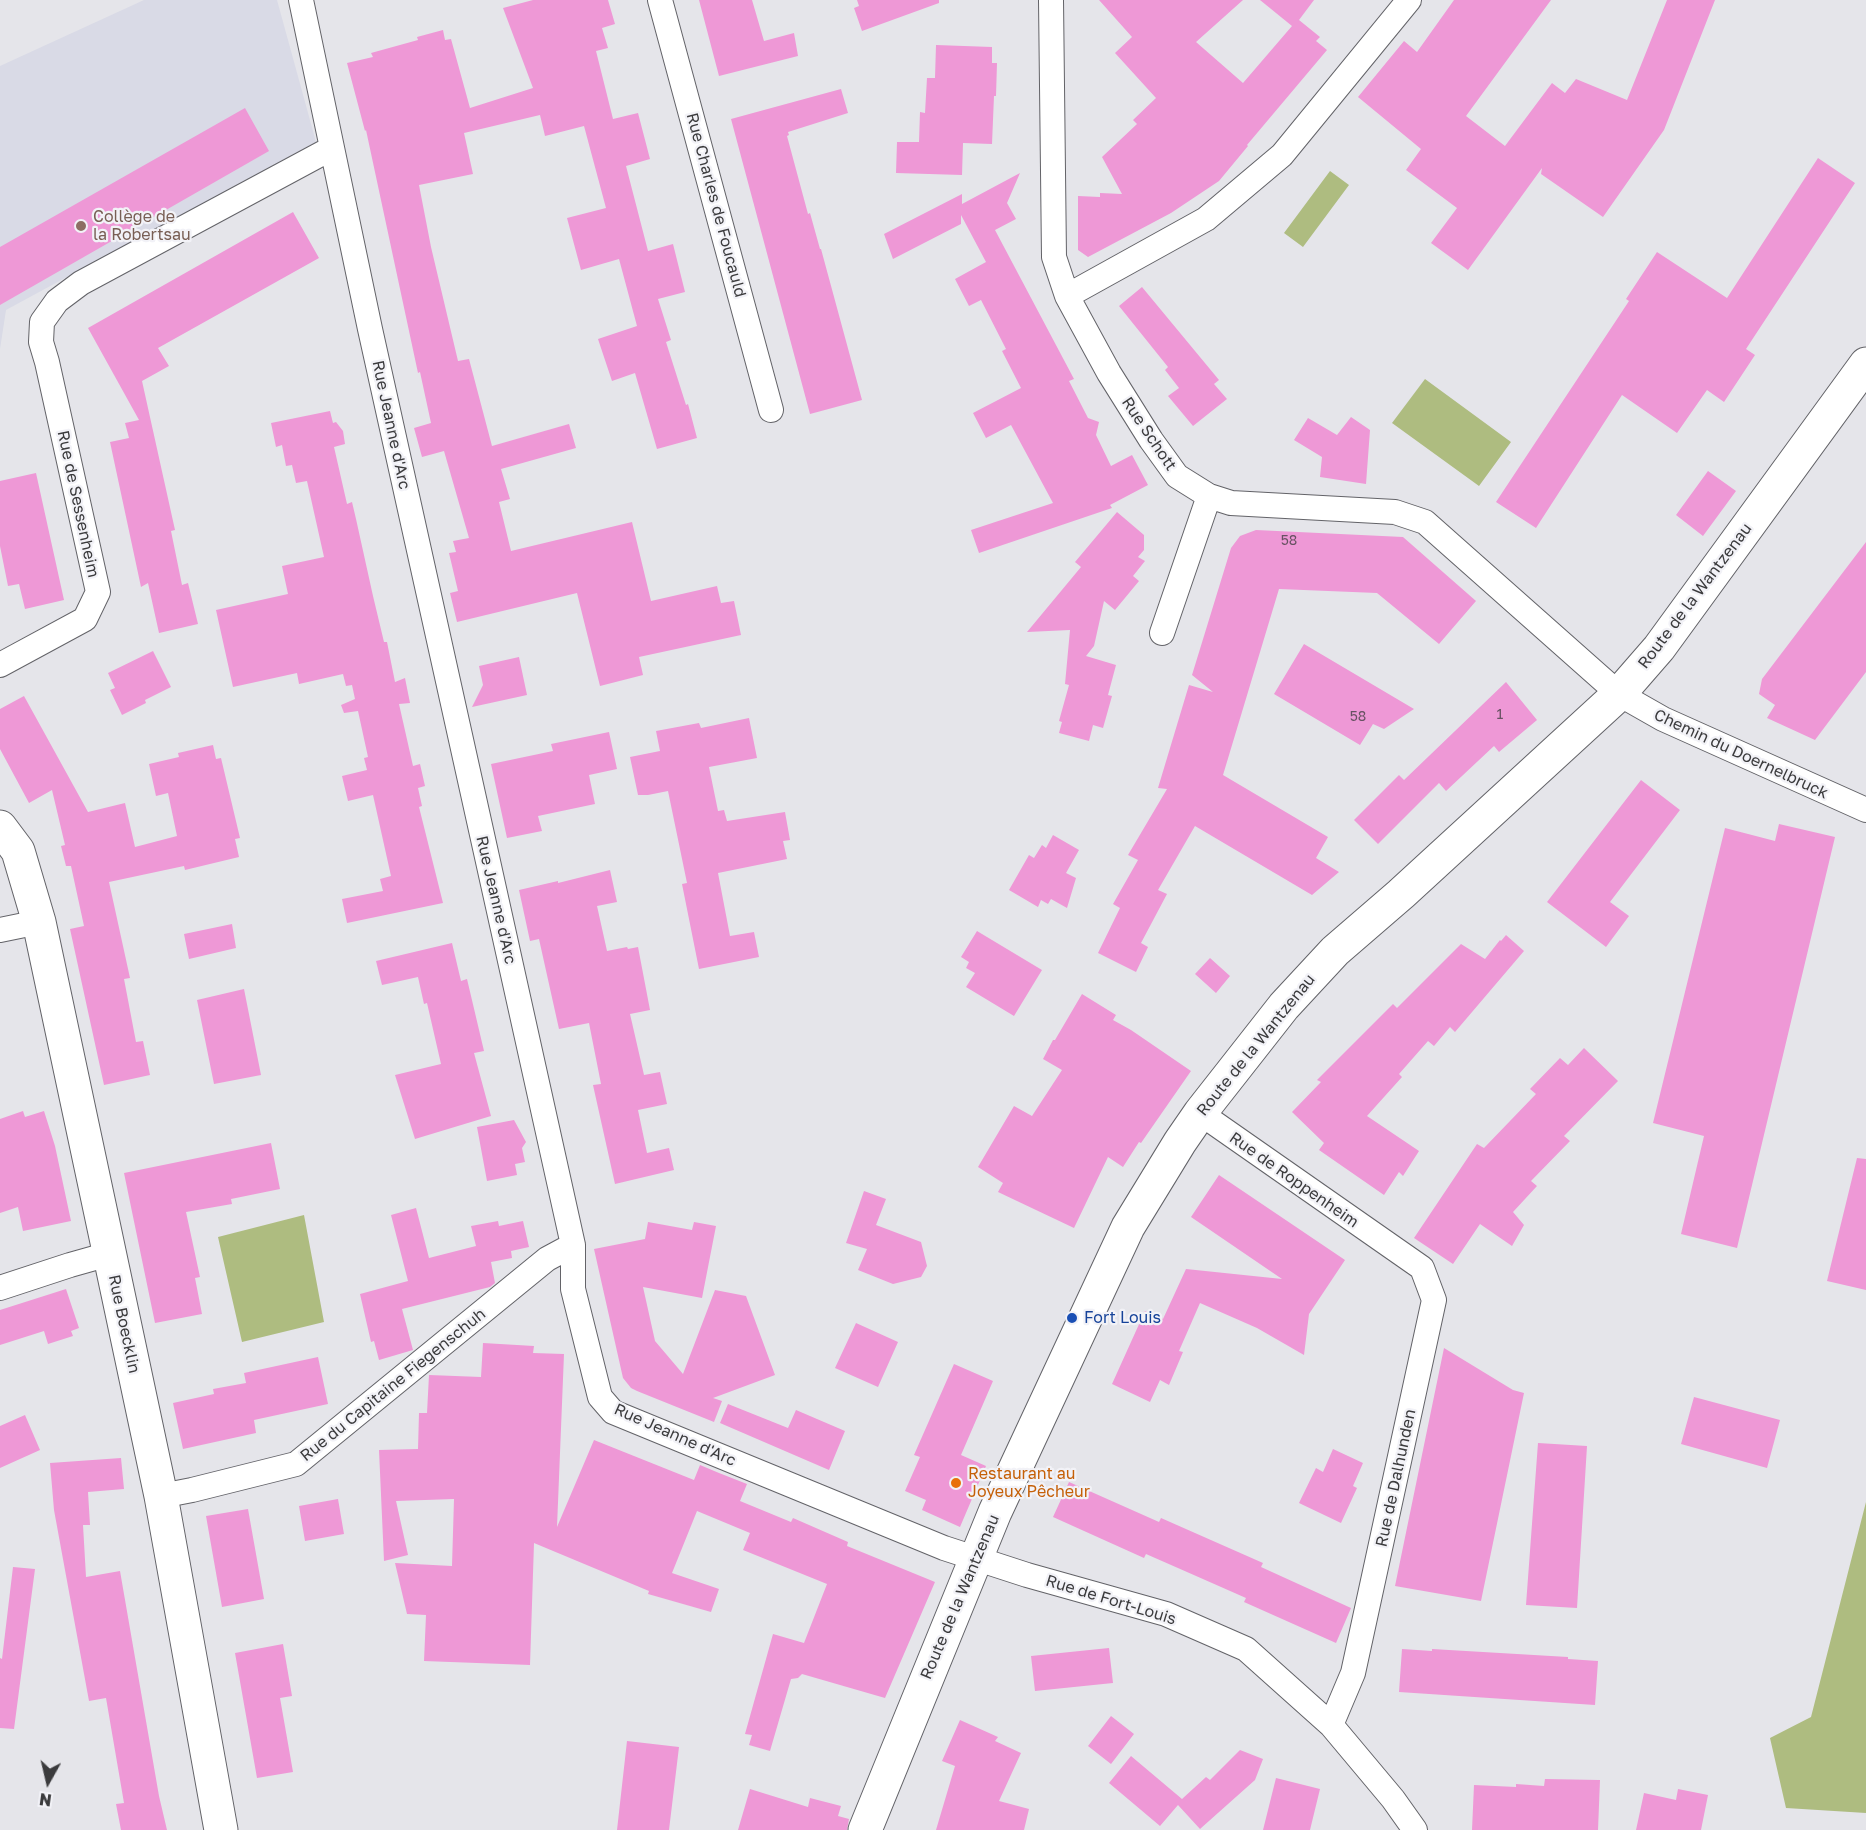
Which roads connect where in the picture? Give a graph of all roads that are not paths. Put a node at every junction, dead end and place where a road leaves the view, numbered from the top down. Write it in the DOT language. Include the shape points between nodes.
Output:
graph roads {
  1 [pos="302,0"];
  2 [pos="660,0"];
  3 [pos="1051,0"];
  4 [pos="1409,0"];
  5 [pos="332,148"];
  6 [pos="1067,296"];
  7 [pos="1866,364"];
  8 [pos="771,410"];
  9 [pos="1209,496"];
  10 [pos="1162,633"];
  11 [pos="0,665"];
  12 [pos="1619,694"];
  13 [pos="1866,810"];
  14 [pos="0,827"];
  15 [pos="39,922"];
  16 [pos="0,930"];
  17 [pos="1200,1113"];
  18 [pos="573,1245"];
  19 [pos="1389,1246"];
  20 [pos="109,1254"];
  21 [pos="0,1288"];
  22 [pos="161,1496"];
  23 [pos="976,1559"];
  24 [pos="1331,1725"];
  25 [pos="221,1830"];
  26 [pos="865,1830"];
  27 [pos="1415,1830"];
  1 -- 5 [label="street, Rue Jeanne d'Arc"];
  2 -- 8 [label="street, Rue Charles de Foucauld"];
  3 -- 6 [label="street, Rue Schott" via="1054,257"];
  4 -- 6 [label="street" via="1282,155 1206,219"];
  5 -- 11 [label="street, Rue de Sessenheim" via="81,283 57,301 42,322 41,342 98,592 85,619"];
  5 -- 18 [label="street, Rue Jeanne d'Arc"];
  6 -- 9 [label="street, Rue Schott" via="1151,440 1177,476"];
  7 -- 12 [label="street, Route de la Wantzenau" via="1659,648"];
  9 -- 10 [label="street"];
  9 -- 12 [label="street, Rue Schott" via="1232,503 1395,512 1425,522"];
  12 -- 13 [label="street, Chemin du Doernelbruck" via="1663,719"];
  12 -- 17 [label="street, Route de la Wantzenau" via="1335,951 1284,1006"];
  14 -- 15 [label="street, Rue Boecklin" via="18,851"];
  15 -- 16 [label="street"];
  15 -- 20 [label="street, Rue Boecklin"];
  17 -- 19 [label="street, Rue de Roppenheim"];
  17 -- 23 [label="street, Route de la Wantzenau" via="1128,1227"];
  18 -- 22 [label="street, Rue du Capitaine Fiegenschuh" via="547,1259 296,1464"];
  18 -- 23 [label="street, Rue Jeanne d'Arc" via="573,1289 600,1398 613,1412"];
  19 -- 24 [label="street, Rue de Dalhunden" via="1422,1269 1434,1300 1353,1673"];
  20 -- 21 [label="street"];
  20 -- 22 [label="street, Rue Boecklin"];
  22 -- 25 [label="street, Rue Boecklin"];
  23 -- 24 [label="street, Rue de Fort-Louis" via="1166,1614 1246,1649"];
  23 -- 26 [label="street, Route de la Wantzenau"];
  24 -- 27 [label="street, Rue de Fort-Louis"];
}
